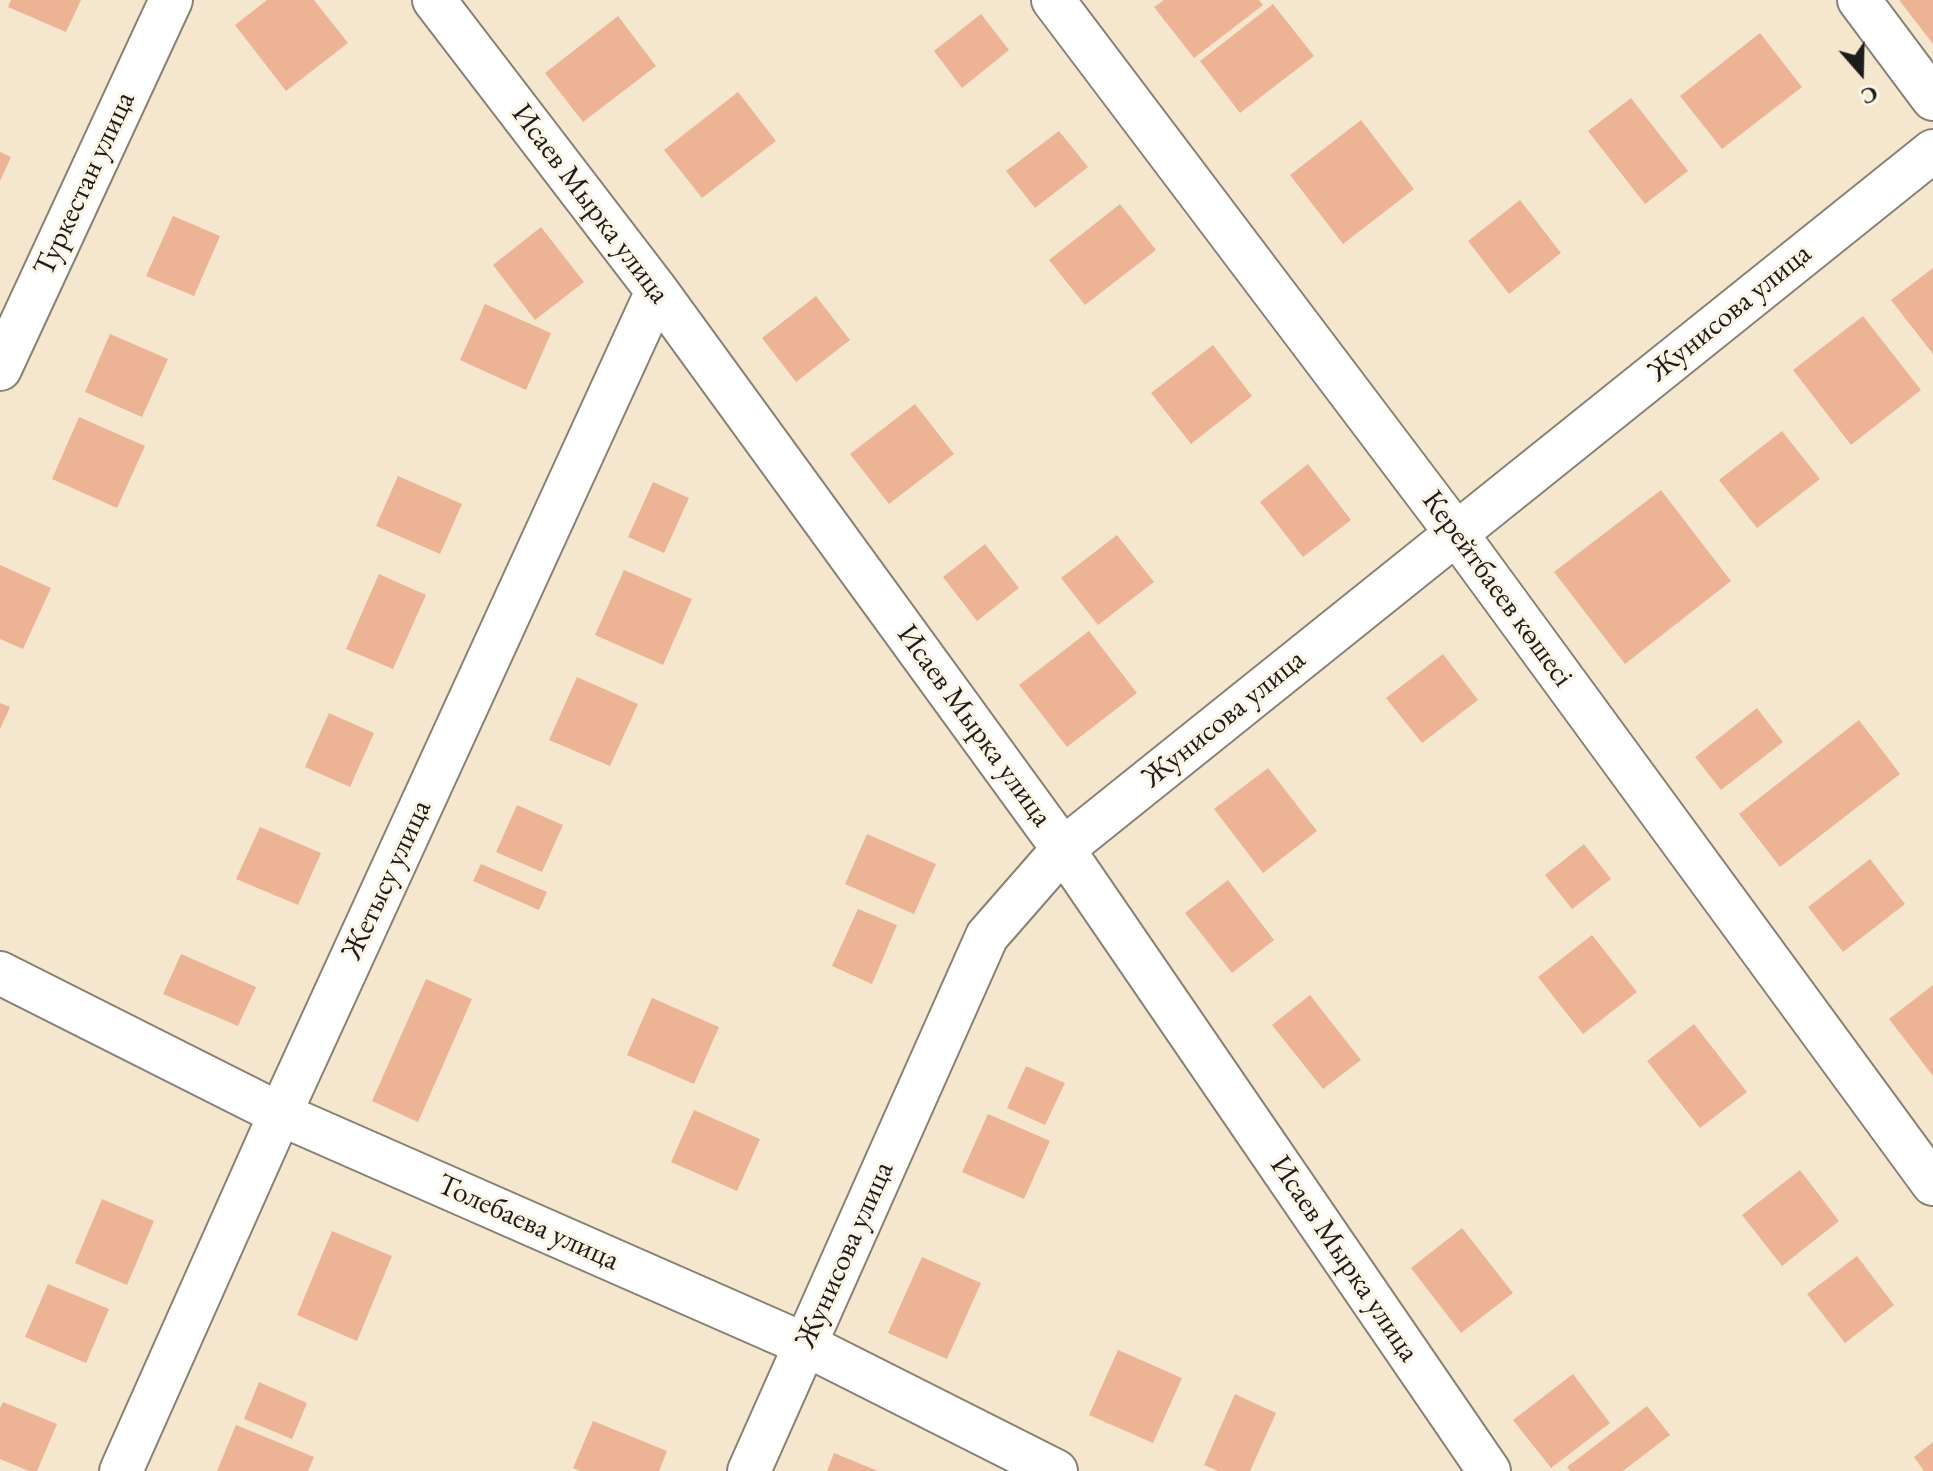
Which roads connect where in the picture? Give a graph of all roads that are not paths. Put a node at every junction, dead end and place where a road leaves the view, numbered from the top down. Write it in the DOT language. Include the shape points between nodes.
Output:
graph roads {
  1 [pos="171,0"];
  2 [pos="434,0"];
  3 [pos="1053,0"];
  4 [pos="1859,0"];
  5 [pos="1933,99"];
  6 [pos="1933,151"];
  7 [pos="657,291"];
  8 [pos="0,369"];
  9 [pos="1456,533"];
  10 [pos="1063,849"];
  11 [pos="0,973"];
  12 [pos="280,1114"];
  13 [pos="1933,1184"];
  14 [pos="806,1345"];
  15 [pos="121,1471"];
  16 [pos="749,1471"];
  17 [pos="1056,1471"];
  18 [pos="1489,1471"];
  1 -- 8 [label="street, Туркестан улица"];
  2 -- 7 [label="street, Исаев Мырка улица"];
  3 -- 9 [label="street, Керейтбаеев көшесі"];
  4 -- 5 [label="street"];
  6 -- 9 [label="street, Жунисова улица"];
  7 -- 10 [label="street, Исаев Мырка улица"];
  7 -- 12 [label="street, Жетысу улица"];
  9 -- 10 [label="street, Жунисова улица"];
  9 -- 13 [label="street, Керейтбаеев көшесі"];
  10 -- 14 [label="street, Жунисова улица" via="987,936"];
  10 -- 18 [label="street, Исаев Мырка улица"];
  11 -- 12 [label="street, Толебаева улица"];
  12 -- 14 [label="street, Толебаева улица"];
  12 -- 15 [label="street, Жетысу улица"];
  14 -- 16 [label="street, Жунисова улица"];
  14 -- 17 [label="street, Толебаева улица"];
}
